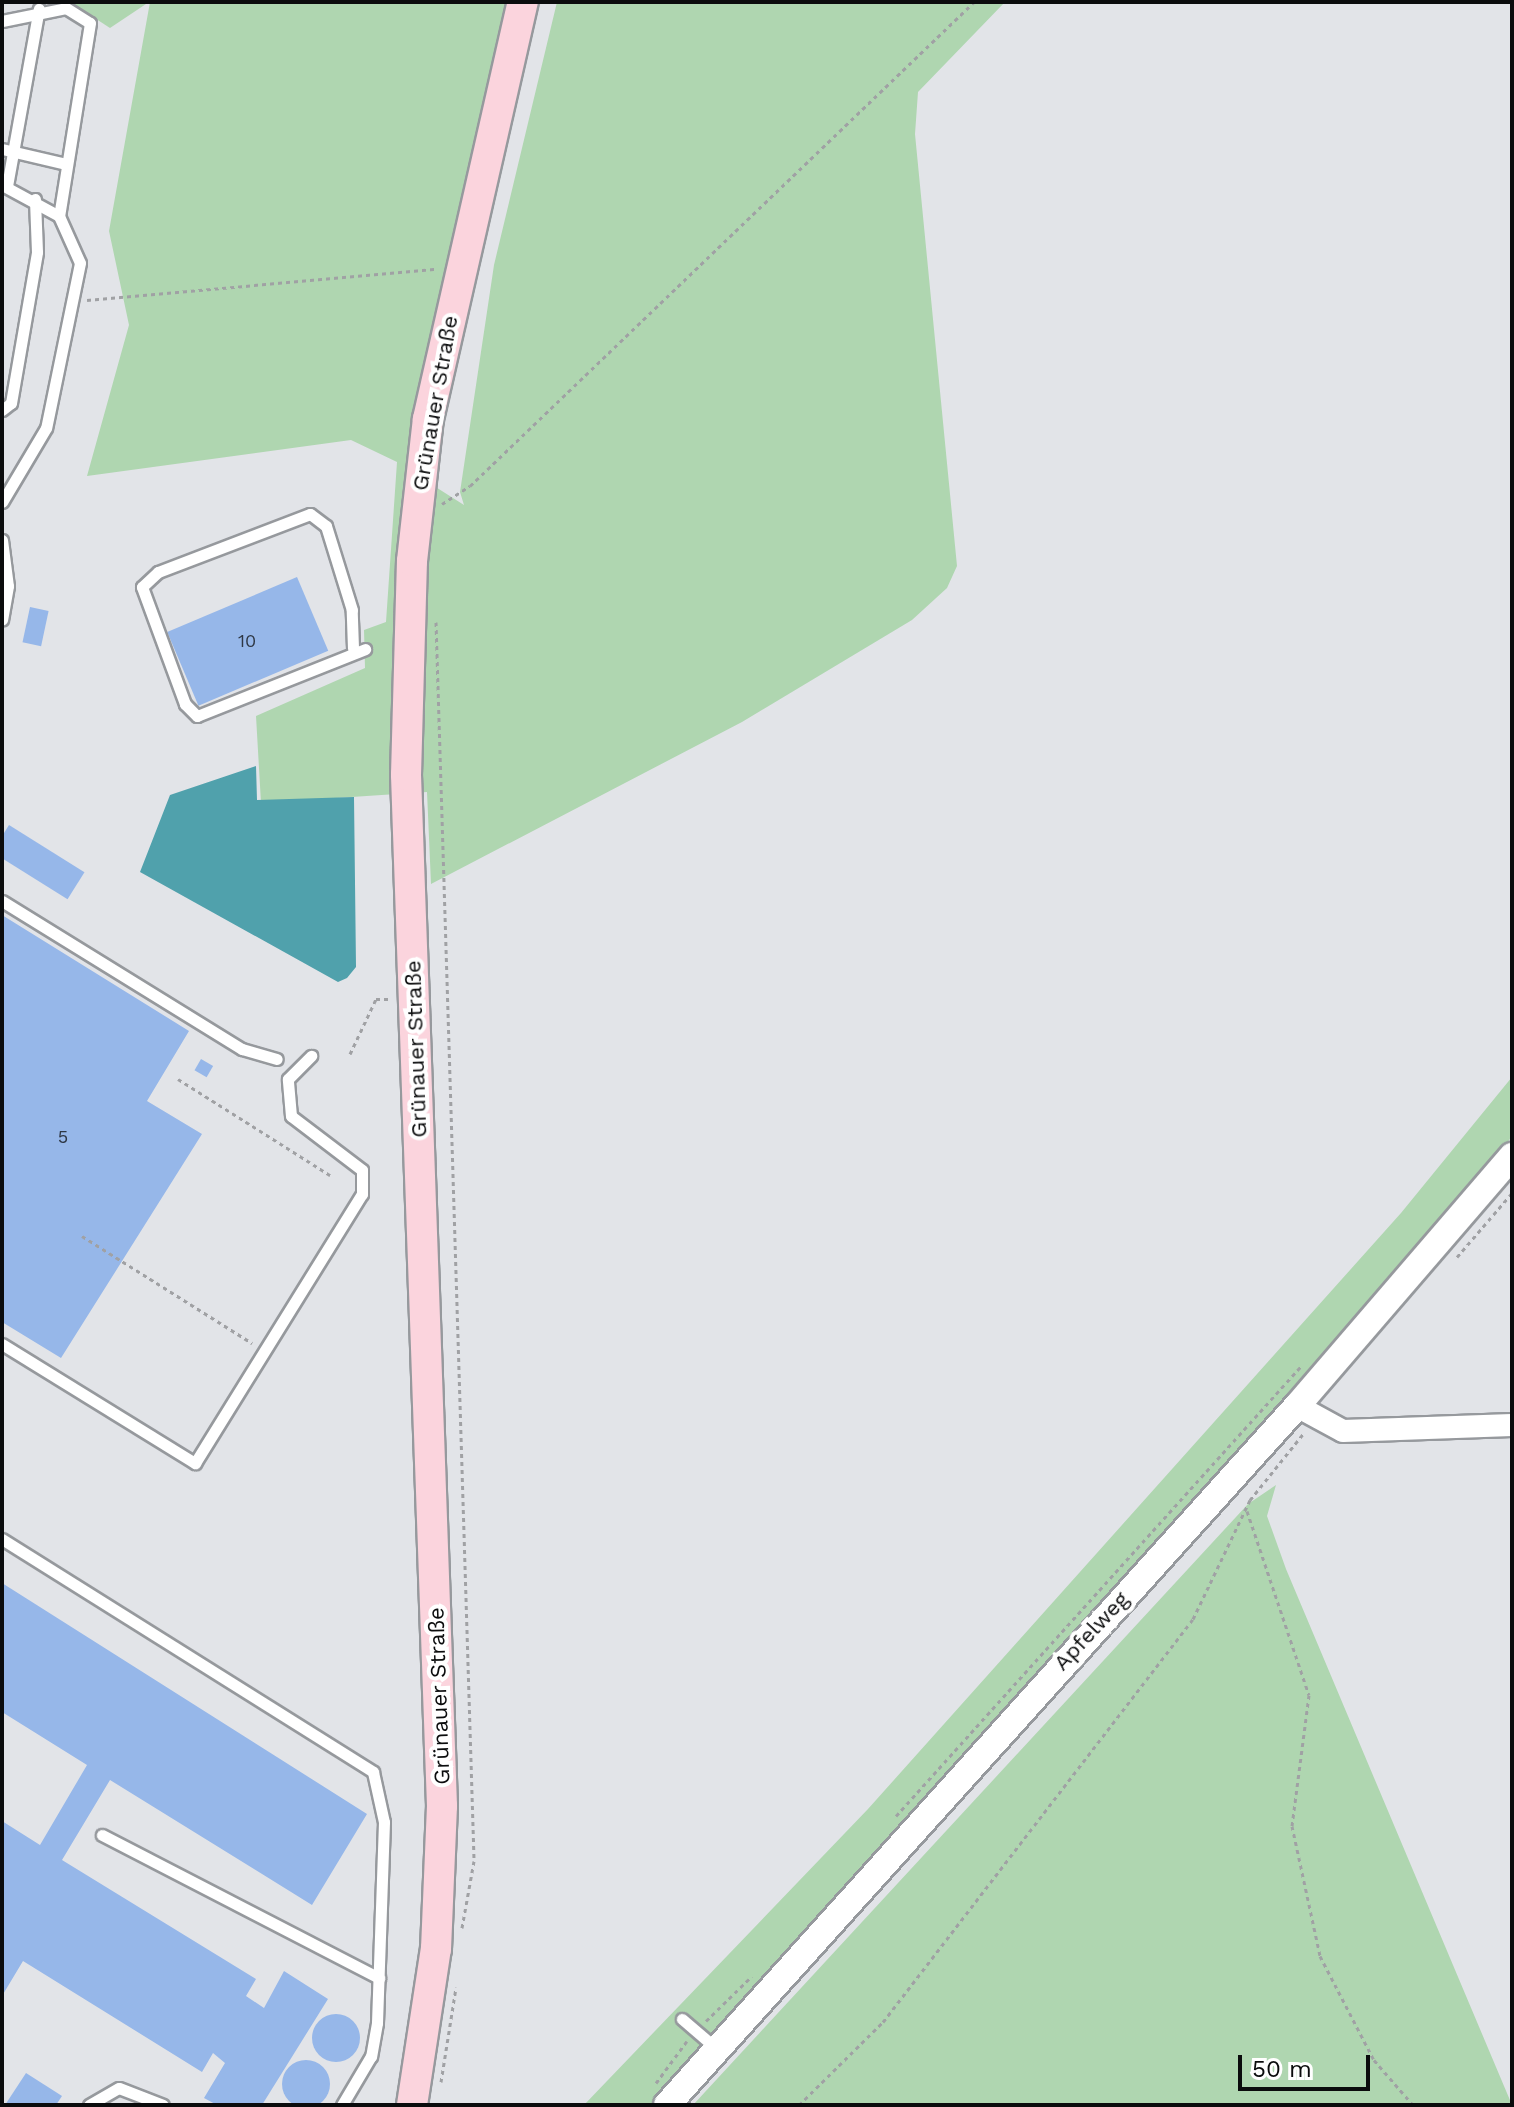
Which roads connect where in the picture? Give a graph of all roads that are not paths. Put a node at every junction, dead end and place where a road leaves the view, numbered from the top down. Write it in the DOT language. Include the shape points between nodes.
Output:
graph roads {
  1 [pos="523,2"];
  2 [pos="39,9"];
  3 [pos="2,21"];
  4 [pos="2,149"];
  5 [pos="15,152"];
  6 [pos="62,163"];
  7 [pos="4,185"];
  8 [pos="35,199"];
  9 [pos="59,216"];
  10 [pos="2,410"];
  11 [pos="2,502"];
  12 [pos="2,540"];
  13 [pos="2,619"];
  14 [pos="359,649"];
  15 [pos="2,901"];
  16 [pos="311,1056"];
  17 [pos="277,1059"];
  18 [pos="1512,1156"];
  19 [pos="7,1348"];
  20 [pos="1297,1406"];
  21 [pos="1512,1425"];
  22 [pos="2,1539"];
  23 [pos="102,1835"];
  24 [pos="379,1978"];
  25 [pos="682,2019"];
  26 [pos="717,2049"];
  27 [pos="89,2105"];
  28 [pos="163,2105"];
  29 [pos="342,2105"];
  30 [pos="412,2105"];
  31 [pos="667,2105"];
  1 -- 30 [label="main road, Grünauer Straße" via="442,352 424,510 406,775 442,1806 436,1949"];
  2 -- 3 [label="lane"];
  2 -- 5 [label="lane"];
  2 -- 6 [label="lane" via="66,8 90,23"];
  4 -- 5 [label="lane"];
  5 -- 6 [label="lane"];
  5 -- 7 [label="lane"];
  6 -- 9 [label="lane"];
  7 -- 8 [label="lane"];
  8 -- 9 [label="lane"];
  8 -- 10 [label="lane" via="33,278 11,403"];
  9 -- 11 [label="lane" via="80,263 75,300 46,428"];
  12 -- 13 [label="lane" via="8,586"];
  14 -- 14 [label="lane" via="326,526 310,514 158,572 142,587 185,704 197,716"];
  15 -- 17 [label="lane" via="242,1049"];
  16 -- 19 [label="lane" via="293,1068 286,1099 306,1132 336,1147 362,1170 362,1194 195,1463"];
  18 -- 20 [label="street, Apfelweg"];
  20 -- 21 [label="street" via="1343,1431"];
  20 -- 26 [label="street, Apfelweg"];
  22 -- 24 [label="lane" via="373,1772 384,1822"];
  23 -- 24 [label="lane"];
  24 -- 29 [label="lane" via="371,2056"];
  25 -- 26 [label="lane"];
  26 -- 31 [label="street, Apfelweg"];
  27 -- 28 [label="lane" via="119,2088"];
}
